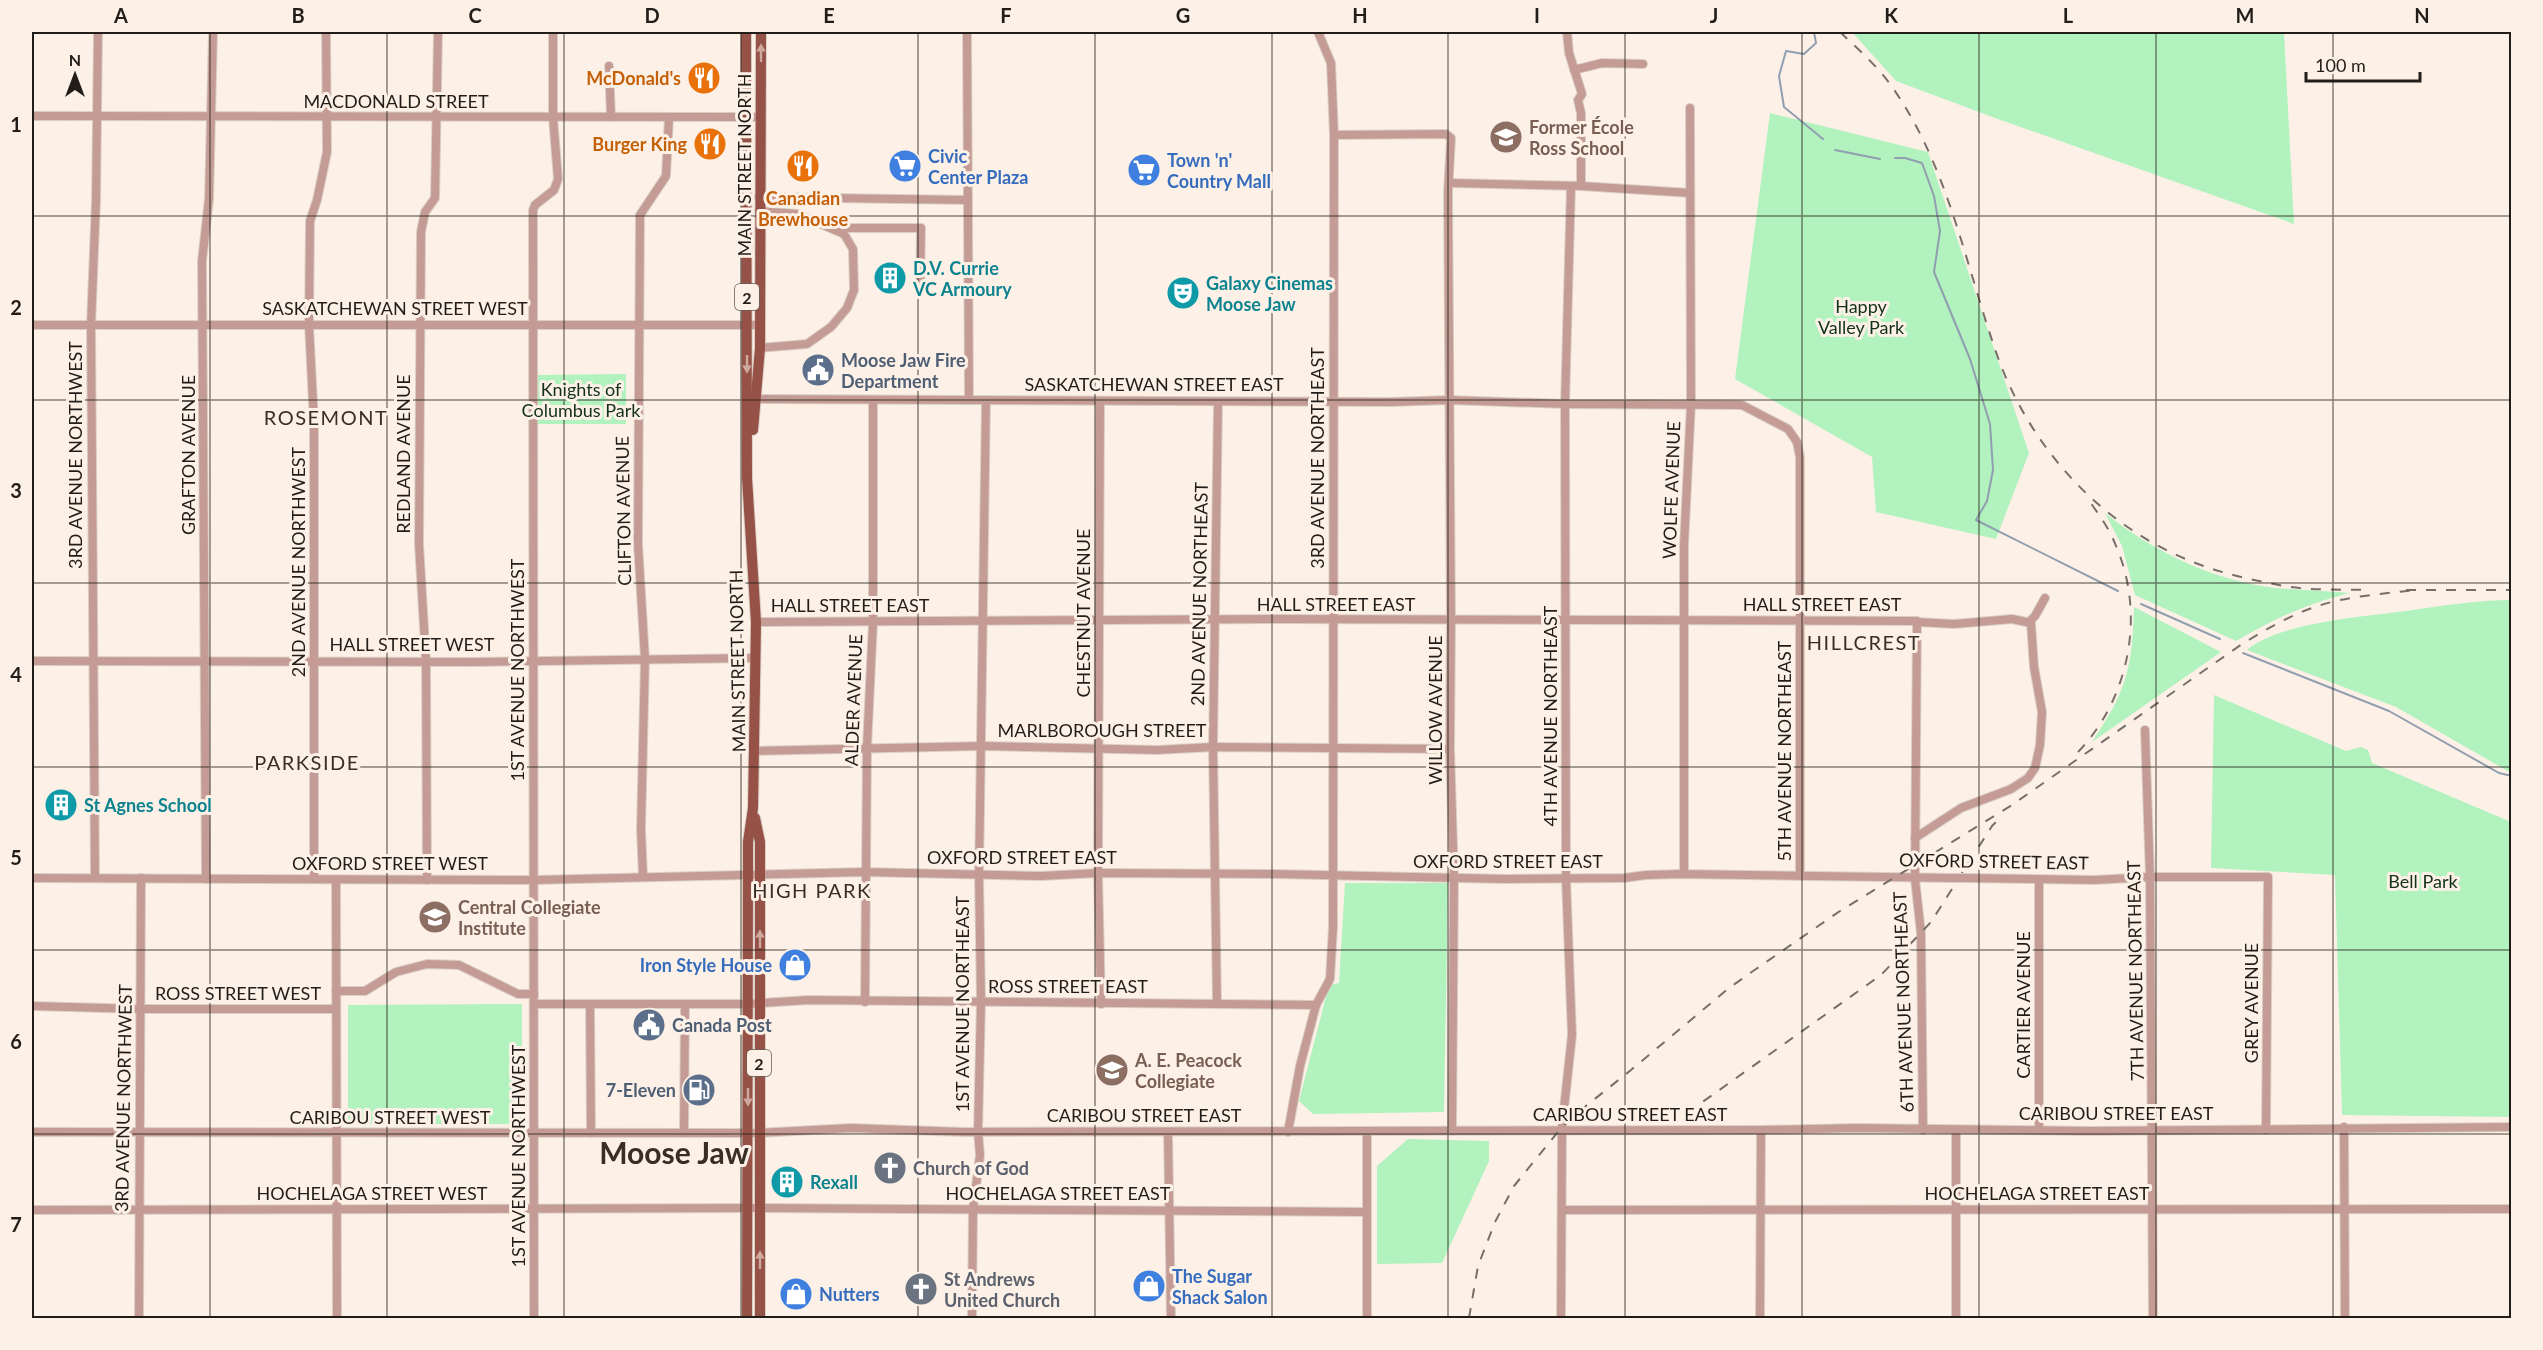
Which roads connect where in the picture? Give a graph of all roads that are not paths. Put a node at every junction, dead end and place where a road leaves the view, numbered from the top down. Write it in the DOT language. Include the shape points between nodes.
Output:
graph roads {
  1 [pos="98,32"];
  2 [pos="213,32"];
  3 [pos="326,32"];
  4 [pos="438,32"];
  5 [pos="553,32"];
  6 [pos="746,32"];
  7 [pos="761,32"];
  8 [pos="967,32"];
  9 [pos="1317,32"];
  10 [pos="1567,32"];
  11 [pos="1643,64"];
  12 [pos="609,66"];
  13 [pos="1574,70"];
  14 [pos="1690,108"];
  15 [pos="32,116"];
  16 [pos="97,117"];
  17 [pos="211,117"];
  18 [pos="327,117"];
  19 [pos="437,117"];
  20 [pos="553,117"];
  21 [pos="611,117"];
  22 [pos="669,117"];
  23 [pos="745,117"];
  24 [pos="761,117"];
  25 [pos="1334,135"];
  26 [pos="1450,183"];
  27 [pos="1571,186"];
  28 [pos="1581,186"];
  29 [pos="1690,193"];
  30 [pos="759,197"];
  31 [pos="968,200"];
  32 [pos="759,211"];
  33 [pos="831,228"];
  34 [pos="920,290"];
  35 [pos="32,325"];
  36 [pos="91,325"];
  37 [pos="204,325"];
  38 [pos="309,325"];
  39 [pos="420,325"];
  40 [pos="534,325"];
  41 [pos="639,325"];
  42 [pos="747,325"];
  43 [pos="759,325"];
  44 [pos="760,348"];
  45 [pos="751,399"];
  46 [pos="873,400"];
  47 [pos="969,400"];
  48 [pos="986,400"];
  49 [pos="1449,400"];
  50 [pos="1100,401"];
  51 [pos="1332,401"];
  52 [pos="1218,402"];
  53 [pos="1565,404"];
  54 [pos="1690,404"];
  55 [pos="1742,405"];
  56 [pos="2045,598"];
  57 [pos="1100,620"];
  58 [pos="1215,620"];
  59 [pos="1333,620"];
  60 [pos="1684,620"];
  61 [pos="983,621"];
  62 [pos="1452,621"];
  63 [pos="1567,621"];
  64 [pos="1801,621"];
  65 [pos="756,622"];
  66 [pos="873,622"];
  67 [pos="1917,622"];
  68 [pos="2029,622"];
  69 [pos="755,658"];
  70 [pos="645,659"];
  71 [pos="315,660"];
  72 [pos="32,661"];
  73 [pos="93,661"];
  74 [pos="205,661"];
  75 [pos="426,661"];
  76 [pos="534,661"];
  77 [pos="2145,730"];
  78 [pos="867,747"];
  79 [pos="982,747"];
  80 [pos="1213,747"];
  81 [pos="1098,748"];
  82 [pos="1333,748"];
  83 [pos="1450,749"];
  84 [pos="754,751"];
  85 [pos="753,808"];
  86 [pos="1915,838"];
  87 [pos="864,872"];
  88 [pos="1098,873"];
  89 [pos="1214,873"];
  90 [pos="748,874"];
  91 [pos="980,874"];
  92 [pos="1684,874"];
  93 [pos="760,875"];
  94 [pos="1800,876"];
  95 [pos="643,877"];
  96 [pos="1333,877"];
  97 [pos="2151,877"];
  98 [pos="2268,877"];
  99 [pos="32,878"];
  100 [pos="95,878"];
  101 [pos="141,878"];
  102 [pos="1454,878"];
  103 [pos="206,879"];
  104 [pos="314,879"];
  105 [pos="1566,879"];
  106 [pos="1915,879"];
  107 [pos="427,880"];
  108 [pos="534,880"];
  109 [pos="2039,880"];
  110 [pos="336,881"];
  111 [pos="336,991"];
  112 [pos="534,994"];
  113 [pos="865,1002"];
  114 [pos="981,1002"];
  115 [pos="760,1003"];
  116 [pos="1217,1003"];
  117 [pos="535,1004"];
  118 [pos="590,1004"];
  119 [pos="685,1004"];
  120 [pos="748,1004"];
  121 [pos="1101,1004"];
  122 [pos="1316,1005"];
  123 [pos="32,1006"];
  124 [pos="141,1009"];
  125 [pos="336,1009"];
  126 [pos="2344,1127"];
  127 [pos="2511,1127"];
  128 [pos="2154,1129"];
  129 [pos="1761,1130"];
  130 [pos="1923,1130"];
  131 [pos="1956,1130"];
  132 [pos="2039,1130"];
  133 [pos="2266,1130"];
  134 [pos="1367,1131"];
  135 [pos="1452,1131"];
  136 [pos="1562,1131"];
  137 [pos="32,1132"];
  138 [pos="964,1132"];
  139 [pos="978,1132"];
  140 [pos="1168,1132"];
  141 [pos="1288,1132"];
  142 [pos="336,1133"];
  143 [pos="534,1133"];
  144 [pos="591,1133"];
  145 [pos="684,1133"];
  146 [pos="753,1133"];
  147 [pos="141,1134"];
  148 [pos="980,1155"];
  149 [pos="754,1208"];
  150 [pos="337,1209"];
  151 [pos="534,1209"];
  152 [pos="973,1209"];
  153 [pos="1760,1209"];
  154 [pos="1956,1209"];
  155 [pos="2154,1209"];
  156 [pos="2346,1209"];
  157 [pos="2511,1209"];
  158 [pos="32,1210"];
  159 [pos="138,1210"];
  160 [pos="1563,1210"];
  161 [pos="1168,1211"];
  162 [pos="1367,1212"];
  163 [pos="139,1318"];
  164 [pos="337,1318"];
  165 [pos="534,1318"];
  166 [pos="747,1318"];
  167 [pos="760,1318"];
  168 [pos="972,1318"];
  169 [pos="1171,1318"];
  170 [pos="1367,1318"];
  171 [pos="1561,1318"];
  172 [pos="1760,1318"];
  173 [pos="1956,1318"];
  174 [pos="2153,1318"];
  175 [pos="2344,1318"];
  1 -- 16 [label="street, 3RD AVENUE NORTHWEST"];
  2 -- 17 [label="street, GRAFTON AVENUE"];
  3 -- 18 [label="street, 2ND AVENUE NORTHWEST"];
  4 -- 19 [label="street, REDLAND AVENUE"];
  5 -- 20 [label="street, 1ST AVENUE NORTHWEST"];
  6 -- 23 [label="main road, MAIN STREET NORTH / 2"];
  24 -- 7 [label="main road, MAIN STREET NORTH / 2, one-way"];
  8 -- 31 [label="street"];
  9 -- 25 [label="street, 3RD AVENUE NORTHEAST" via="1331,63"];
  10 -- 13 [label="street"];
  11 -- 13 [label="street" via="1602,63"];
  12 -- 21 [label="street"];
  13 -- 28 [label="street" via="1582,94 1578,100"];
  14 -- 29 [label="street, WOLFE AVENUE"];
  15 -- 16 [label="street, MACDONALD STREET"];
  16 -- 17 [label="street, MACDONALD STREET"];
  16 -- 36 [label="street, 3RD AVENUE NORTHWEST"];
  17 -- 18 [label="street, MACDONALD STREET"];
  17 -- 37 [label="street, GRAFTON AVENUE" via="209,199 202,261"];
  18 -- 19 [label="street, MACDONALD STREET"];
  18 -- 38 [label="street, 2ND AVENUE NORTHWEST" via="327,152 310,221"];
  19 -- 20 [label="street, MACDONALD STREET"];
  19 -- 39 [label="street, REDLAND AVENUE" via="435,198 424,212 421,232"];
  20 -- 21 [label="street, MACDONALD STREET"];
  20 -- 40 [label="street, 1ST AVENUE NORTHWEST" via="558,179 554,190 533,210"];
  21 -- 22 [label="street, MACDONALD STREET"];
  22 -- 23 [label="street, MACDONALD STREET"];
  22 -- 41 [label="street, CLIFTON AVENUE" via="666,176 640,215"];
  23 -- 24 [label="street, MACDONALD STREET"];
  23 -- 42 [label="main road, MAIN STREET NORTH / 2"];
  24 -- 30 [label="main road, MAIN STREET NORTH / 2"];
  25 -- 26 [label="street, WILLOW AVENUE" via="1446,134 1451,138"];
  25 -- 51 [label="street, 3RD AVENUE NORTHEAST"];
  26 -- 27 [label="street"];
  26 -- 49 [label="street, WILLOW AVENUE"];
  27 -- 28 [label="street"];
  27 -- 53 [label="street, 4TH AVENUE NORTHEAST"];
  28 -- 29 [label="street"];
  29 -- 54 [label="street, WOLFE AVENUE"];
  30 -- 31 [label="street"];
  30 -- 32 [label="main road, MAIN STREET NORTH / 2"];
  31 -- 47 [label="street"];
  32 -- 33 [label="street" via="798,214"];
  32 -- 43 [label="main road, MAIN STREET NORTH / 2"];
  33 -- 34 [label="street" via="921,228"];
  33 -- 44 [label="street" via="844,234 853,249 854,290 847,308 831,327 807,344"];
  35 -- 36 [label="street, SASKATCHEWAN STREET WEST"];
  36 -- 37 [label="street, SASKATCHEWAN STREET WEST"];
  36 -- 73 [label="street, 3RD AVENUE NORTHWEST"];
  37 -- 38 [label="street, SASKATCHEWAN STREET WEST"];
  37 -- 74 [label="street, GRAFTON AVENUE"];
  38 -- 39 [label="street, SASKATCHEWAN STREET WEST"];
  38 -- 71 [label="street, 2ND AVENUE NORTHWEST" via="314,422"];
  39 -- 40 [label="street, SASKATCHEWAN STREET WEST"];
  39 -- 75 [label="street, REDLAND AVENUE" via="419,544"];
  40 -- 41 [label="street, SASKATCHEWAN STREET WEST"];
  40 -- 76 [label="street, 1ST AVENUE NORTHWEST"];
  41 -- 42 [label="street, SASKATCHEWAN STREET WEST"];
  41 -- 70 [label="street, CLIFTON AVENUE" via="638,544"];
  42 -- 43 [label="street, SASKATCHEWAN STREET WEST"];
  42 -- 45 [label="main road, MAIN STREET NORTH / 2, one-way"];
  43 -- 44 [label="main road, MAIN STREET NORTH / 2"];
  44 -- 45 [label="main road, MAIN STREET NORTH / 2"];
  45 -- 46 [label="street, SASKATCHEWAN STREET EAST"];
  45 -- 65 [label="main road, MAIN STREET NORTH / 2" via="747,478"];
  46 -- 47 [label="street, SASKATCHEWAN STREET EAST"];
  46 -- 66 [label="street, ALDER AVENUE"];
  47 -- 48 [label="street, SASKATCHEWAN STREET EAST"];
  48 -- 50 [label="street, SASKATCHEWAN STREET EAST"];
  48 -- 61 [label="street, 1ST AVENUE NORTHEAST"];
  49 -- 51 [label="street, SASKATCHEWAN STREET EAST"];
  49 -- 53 [label="street, SASKATCHEWAN STREET EAST"];
  49 -- 62 [label="street, WILLOW AVENUE"];
  50 -- 52 [label="street, SASKATCHEWAN STREET EAST"];
  50 -- 57 [label="street, CHESTNUT AVENUE"];
  51 -- 52 [label="street, SASKATCHEWAN STREET EAST"];
  51 -- 59 [label="street, 3RD AVENUE NORTHEAST"];
  52 -- 58 [label="street, 2ND AVENUE NORTHEAST"];
  53 -- 54 [label="street, SASKATCHEWAN STREET EAST"];
  53 -- 63 [label="street, 4TH AVENUE NORTHEAST"];
  54 -- 55 [label="street, SASKATCHEWAN STREET EAST"];
  54 -- 60 [label="street, WOLFE AVENUE"];
  55 -- 64 [label="street, 5TH AVENUE NORTHEAST" via="1788,429 1797,442"];
  56 -- 68 [label="street"];
  57 -- 58 [label="street, HALL STREET EAST"];
  57 -- 61 [label="street, HALL STREET EAST"];
  57 -- 81 [label="street, CHESTNUT AVENUE"];
  58 -- 59 [label="street, HALL STREET EAST"];
  58 -- 80 [label="street, 2ND AVENUE NORTHEAST"];
  59 -- 62 [label="street, HALL STREET EAST"];
  59 -- 82 [label="street, 3RD AVENUE NORTHEAST"];
  60 -- 63 [label="street, HALL STREET EAST"];
  60 -- 64 [label="street, HALL STREET EAST"];
  60 -- 92 [label="street, WOLFE AVENUE"];
  61 -- 66 [label="street, HALL STREET EAST"];
  61 -- 79 [label="street, 1ST AVENUE NORTHEAST"];
  62 -- 63 [label="street, HALL STREET EAST"];
  62 -- 83 [label="street, WILLOW AVENUE"];
  63 -- 105 [label="street, 4TH AVENUE NORTHEAST"];
  64 -- 67 [label="street, HALL STREET EAST"];
  64 -- 94 [label="street, 5TH AVENUE NORTHEAST"];
  65 -- 66 [label="street, HALL STREET EAST"];
  65 -- 69 [label="main road, MAIN STREET NORTH / 2"];
  66 -- 78 [label="street, ALDER AVENUE"];
  67 -- 68 [label="street, HALL STREET EAST"];
  67 -- 86 [label="street, 6TH AVENUE NORTHEAST"];
  68 -- 86 [label="street" via="2033,628 2034,667 2042,712 2035,768 2028,778 2004,793 1961,808"];
  69 -- 70 [label="street, HALL STREET WEST"];
  69 -- 84 [label="main road, MAIN STREET NORTH / 2"];
  70 -- 76 [label="street, HALL STREET WEST"];
  70 -- 95 [label="street, CLIFTON AVENUE"];
  71 -- 74 [label="street, HALL STREET WEST"];
  71 -- 75 [label="street, HALL STREET WEST"];
  71 -- 104 [label="street, 2ND AVENUE NORTHWEST"];
  72 -- 73 [label="street, HALL STREET WEST"];
  73 -- 74 [label="street, HALL STREET WEST"];
  73 -- 100 [label="street, 3RD AVENUE NORTHWEST"];
  74 -- 103 [label="street, GRAFTON AVENUE"];
  75 -- 76 [label="street, HALL STREET WEST"];
  75 -- 107 [label="street, REDLAND AVENUE"];
  76 -- 108 [label="street, 1ST AVENUE NORTHWEST"];
  77 -- 97 [label="street, 7TH AVENUE NORTHEAST"];
  78 -- 79 [label="street, MARLBOROUGH STREET"];
  78 -- 84 [label="street, MARLBOROUGH STREET"];
  78 -- 87 [label="street, ALDER AVENUE"];
  79 -- 81 [label="street, MARLBOROUGH STREET"];
  79 -- 91 [label="street, 1ST AVENUE NORTHEAST"];
  80 -- 81 [label="street, MARLBOROUGH STREET"];
  80 -- 82 [label="street, MARLBOROUGH STREET"];
  80 -- 89 [label="street, 2ND AVENUE NORTHEAST"];
  81 -- 88 [label="street, CHESTNUT AVENUE"];
  82 -- 83 [label="street, MARLBOROUGH STREET"];
  82 -- 96 [label="street, 3RD AVENUE NORTHEAST"];
  83 -- 102 [label="street, WILLOW AVENUE"];
  84 -- 85 [label="main road, MAIN STREET NORTH / 2"];
  85 -- 90 [label="main road, MAIN STREET NORTH / 2"];
  85 -- 93 [label="main road, MAIN STREET NORTH / 2" via="760,842"];
  86 -- 106 [label="street, 6TH AVENUE NORTHEAST"];
  87 -- 91 [label="street, OXFORD STREET EAST"];
  87 -- 93 [label="street, OXFORD STREET EAST"];
  87 -- 113 [label="street, ALDER AVENUE"];
  88 -- 89 [label="street, OXFORD STREET EAST"];
  88 -- 91 [label="street, OXFORD STREET EAST"];
  88 -- 121 [label="street, CHESTNUT AVENUE"];
  89 -- 96 [label="street, OXFORD STREET EAST"];
  89 -- 116 [label="street, 2ND AVENUE NORTHEAST"];
  90 -- 93 [label="street, OXFORD STREET EAST"];
  90 -- 95 [label="street, OXFORD STREET WEST"];
  90 -- 120 [label="main road, MAIN STREET NORTH / 2"];
  91 -- 114 [label="street, 1ST AVENUE NORTHEAST"];
  92 -- 94 [label="street, OXFORD STREET EAST"];
  92 -- 105 [label="street, OXFORD STREET EAST"];
  115 -- 93 [label="main road, MAIN STREET NORTH / 2, one-way"];
  94 -- 106 [label="street, OXFORD STREET EAST"];
  95 -- 108 [label="street, OXFORD STREET WEST"];
  96 -- 102 [label="street, OXFORD STREET EAST"];
  96 -- 122 [label="street, 3RD AVENUE NORTHEAST" via="1330,979"];
  97 -- 98 [label="street, OXFORD STREET EAST"];
  97 -- 109 [label="street, OXFORD STREET EAST"];
  97 -- 128 [label="street, 7TH AVENUE NORTHEAST"];
  98 -- 133 [label="street, GREY AVENUE"];
  99 -- 100 [label="street, OXFORD STREET WEST"];
  100 -- 101 [label="street, OXFORD STREET WEST"];
  101 -- 103 [label="street, OXFORD STREET WEST"];
  101 -- 124 [label="street, 3RD AVENUE NORTHWEST"];
  102 -- 105 [label="street, OXFORD STREET EAST"];
  102 -- 135 [label="street, WILLOW AVENUE"];
  103 -- 104 [label="street, OXFORD STREET WEST"];
  104 -- 110 [label="street, OXFORD STREET WEST"];
  105 -- 136 [label="street, 4TH AVENUE NORTHEAST" via="1572,1035"];
  106 -- 109 [label="street, OXFORD STREET EAST, bridge"];
  106 -- 130 [label="street, 6TH AVENUE NORTHEAST" via="1921,933"];
  107 -- 108 [label="street, OXFORD STREET WEST"];
  107 -- 110 [label="street, OXFORD STREET WEST"];
  108 -- 112 [label="street, 1ST AVENUE NORTHWEST"];
  109 -- 132 [label="street, CARTIER AVENUE"];
  110 -- 111 [label="street"];
  111 -- 112 [label="street, ROSS STREET WEST" via="365,991 396,972 426,964 459,965 518,994"];
  111 -- 125 [label="street"];
  112 -- 117 [label="street, 1ST AVENUE NORTHWEST"];
  113 -- 114 [label="street, ROSS STREET EAST"];
  113 -- 115 [label="street, ROSS STREET EAST"];
  114 -- 121 [label="street, ROSS STREET EAST"];
  114 -- 139 [label="street, 1ST AVENUE NORTHEAST"];
  115 -- 120 [label="street, ROSS STREET EAST"];
  115 -- 146 [label="main road, MAIN STREET NORTH / 2"];
  116 -- 121 [label="street, ROSS STREET EAST"];
  116 -- 122 [label="street, ROSS STREET EAST"];
  117 -- 118 [label="street"];
  117 -- 143 [label="street, 1ST AVENUE NORTHWEST"];
  118 -- 119 [label="street"];
  118 -- 144 [label="street"];
  119 -- 120 [label="street"];
  119 -- 145 [label="street"];
  120 -- 146 [label="main road, MAIN STREET NORTH / 2, one-way"];
  122 -- 141 [label="street, 3RD AVENUE NORTHEAST"];
  123 -- 124 [label="street, ROSS STREET WEST"];
  124 -- 125 [label="street, ROSS STREET WEST"];
  124 -- 147 [label="street, 3RD AVENUE NORTHWEST"];
  125 -- 142 [label="street"];
  126 -- 127 [label="street, CARIBOU STREET EAST"];
  126 -- 133 [label="street, CARIBOU STREET EAST"];
  126 -- 156 [label="street"];
  128 -- 132 [label="street, CARIBOU STREET EAST"];
  128 -- 133 [label="street, CARIBOU STREET EAST"];
  128 -- 155 [label="street, 7TH AVENUE NORTHEAST"];
  129 -- 130 [label="street, CARIBOU STREET EAST"];
  129 -- 136 [label="street, CARIBOU STREET EAST"];
  129 -- 153 [label="street"];
  130 -- 131 [label="street, CARIBOU STREET EAST"];
  131 -- 132 [label="street, CARIBOU STREET EAST"];
  131 -- 154 [label="street"];
  134 -- 135 [label="street, CARIBOU STREET EAST"];
  134 -- 141 [label="street, CARIBOU STREET EAST"];
  134 -- 162 [label="street"];
  135 -- 136 [label="street, CARIBOU STREET EAST"];
  136 -- 160 [label="street, 4TH AVENUE NORTHEAST"];
  137 -- 147 [label="street, CARIBOU STREET WEST"];
  138 -- 139 [label="street, CARIBOU STREET EAST"];
  138 -- 146 [label="street, CARIBOU STREET EAST" via="850,1128"];
  138 -- 148 [label="street"];
  139 -- 140 [label="street, CARIBOU STREET EAST"];
  139 -- 148 [label="street, 1ST AVENUE NORTHEAST"];
  140 -- 141 [label="street, CARIBOU STREET EAST"];
  140 -- 161 [label="street"];
  142 -- 143 [label="street, CARIBOU STREET WEST"];
  142 -- 147 [label="street, CARIBOU STREET WEST"];
  142 -- 150 [label="street"];
  143 -- 144 [label="street, CARIBOU STREET WEST"];
  143 -- 151 [label="street, 1ST AVENUE NORTHWEST"];
  144 -- 145 [label="street, CARIBOU STREET WEST"];
  145 -- 146 [label="street, CARIBOU STREET WEST"];
  146 -- 149 [label="main road, MAIN STREET NORTH / 2"];
  147 -- 159 [label="street, 3RD AVENUE NORTHWEST"];
  148 -- 152 [label="street, 1ST AVENUE NORTHEAST"];
  149 -- 151 [label="street, HOCHELAGA STREET WEST"];
  149 -- 152 [label="street, HOCHELAGA STREET EAST"];
  149 -- 166 [label="main road, MAIN STREET NORTH / 2"];
  167 -- 149 [label="main road, MAIN STREET NORTH / 2, one-way"];
  150 -- 151 [label="street, HOCHELAGA STREET WEST"];
  150 -- 159 [label="street, HOCHELAGA STREET WEST"];
  150 -- 164 [label="street"];
  151 -- 165 [label="street, 1ST AVENUE NORTHWEST"];
  152 -- 161 [label="street, HOCHELAGA STREET EAST"];
  152 -- 168 [label="street, 1ST AVENUE NORTHEAST"];
  153 -- 154 [label="street, HOCHELAGA STREET EAST"];
  153 -- 160 [label="street, HOCHELAGA STREET EAST"];
  153 -- 172 [label="street"];
  154 -- 155 [label="street, HOCHELAGA STREET EAST"];
  154 -- 173 [label="street"];
  155 -- 156 [label="street, HOCHELAGA STREET EAST"];
  155 -- 174 [label="street, 7TH AVENUE NORTHEAST"];
  156 -- 157 [label="street, HOCHELAGA STREET EAST"];
  156 -- 175 [label="street"];
  158 -- 159 [label="street, HOCHELAGA STREET WEST"];
  159 -- 163 [label="street, 3RD AVENUE NORTHWEST"];
  160 -- 171 [label="street, 4TH AVENUE NORTHEAST"];
  161 -- 162 [label="street, HOCHELAGA STREET EAST"];
  161 -- 169 [label="street"];
  162 -- 170 [label="street"];
}
